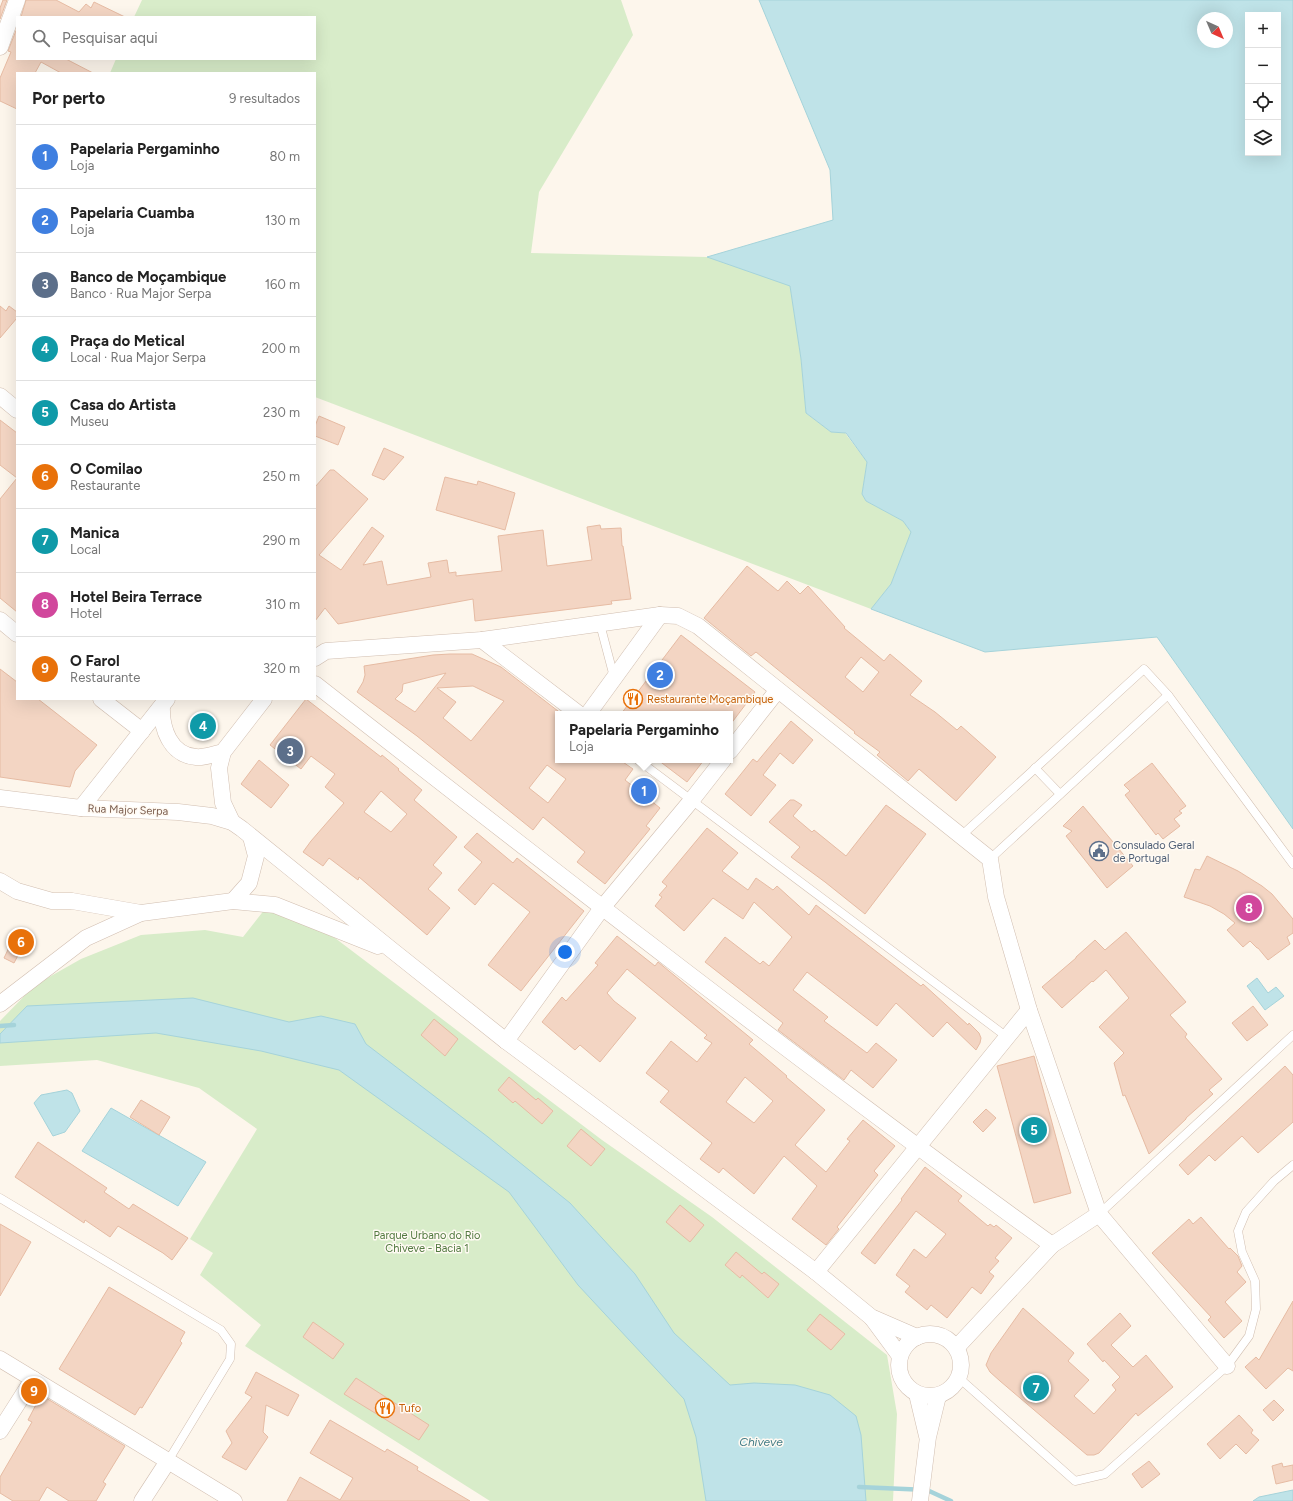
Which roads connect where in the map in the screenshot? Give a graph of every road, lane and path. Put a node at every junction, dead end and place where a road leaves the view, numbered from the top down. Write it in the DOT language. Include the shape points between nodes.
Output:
graph roads {
  1 [pos="17,0"];
  2 [pos="0,47"];
  3 [pos="0,396"];
  4 [pos="16,409"];
  5 [pos="660,615"];
  6 [pos="600,624"];
  7 [pos="482,640"];
  8 [pos="319,651"];
  9 [pos="614,680"];
  10 [pos="316,685"];
  11 [pos="777,690"];
  12 [pos="1168,695"];
  13 [pos="102,700"];
  14 [pos="263,700"];
  15 [pos="164,702"];
  16 [pos="574,711"];
  17 [pos="590,711"];
  18 [pos="142,731"];
  19 [pos="733,747"];
  20 [pos="223,752"];
  21 [pos="642,763"];
  22 [pos="721,763"];
  23 [pos="1035,768"];
  24 [pos="1060,794"];
  25 [pos="7,799"];
  26 [pos="691,801"];
  27 [pos="81,808"];
  28 [pos="0,809"];
  29 [pos="232,822"];
  30 [pos="961,836"];
  31 [pos="251,837"];
  32 [pos="990,859"];
  33 [pos="1293,864"];
  34 [pos="0,880"];
  35 [pos="233,901"];
  36 [pos="602,908"];
  37 [pos="141,913"];
  38 [pos="393,951"];
  39 [pos="0,1004"];
  40 [pos="1029,1010"];
  41 [pos="1293,1035"];
  42 [pos="1007,1038"];
  43 [pos="506,1041"];
  44 [pos="917,1147"];
  45 [pos="1293,1165"];
  46 [pos="0,1198"];
  47 [pos="1099,1214"];
  48 [pos="1052,1245"];
  49 [pos="816,1272"];
  50 [pos="871,1317"];
  51 [pos="917,1337"];
  52 [pos="956,1347"];
  53 [pos="900,1356"];
  54 [pos="0,1359"];
  55 [pos="1227,1366"];
  56 [pos="959,1378"];
  57 [pos="33,1379"];
  58 [pos="917,1394"];
  59 [pos="938,1396"];
  60 [pos="0,1431"];
  61 [pos="928,1437"];
  62 [pos="168,1461"];
  63 [pos="142,1501"];
  64 [pos="234,1501"];
  65 [pos="920,1501"];
  1 -- 2 [label="street"];
  3 -- 4 [label="street"];
  5 -- 6 [label="street"];
  5 -- 9 [label="street"];
  5 -- 11 [label="street" via="678,616 698,626"];
  6 -- 7 [label="street"];
  6 -- 9 [label="lane"];
  7 -- 8 [label="street"];
  7 -- 16 [label="street"];
  9 -- 17 [label="street"];
  10 -- 36 [label="street"];
  11 -- 19 [label="street"];
  11 -- 30 [label="street"];
  12 -- 23 [label="lane" via="1144,669"];
  12 -- 24 [label="lane"];
  12 -- 33 [label="lane"];
  13 -- 18 [label="street"];
  14 -- 20 [label="street"];
  15 -- 18 [label="street"];
  15 -- 20 [label="street" via="161,718 166,736 174,747 196,758"];
  18 -- 27 [label="street"];
  20 -- 29 [label="street" via="219,768 223,803"];
  21 -- 26 [label="lane"];
  22 -- 26 [label="street"];
  23 -- 24 [label="lane"];
  23 -- 30 [label="lane"];
  24 -- 32 [label="lane"];
  25 -- 27 [label="street, Rua Major Serpa"];
  25 -- 28 [label="street"];
  26 -- 36 [label="street"];
  26 -- 42 [label="lane"];
  27 -- 29 [label="street, Rua Major Serpa" via="178,812 212,816"];
  29 -- 31 [label="street, Rua Major Serpa"];
  30 -- 32 [label="street"];
  31 -- 35 [label="street" via="256,856 249,883"];
  31 -- 38 [label="street, Rua Major Serpa"];
  32 -- 40 [label="street" via="996,897"];
  34 -- 37 [label="street" via="17,892 52,901 72,901"];
  35 -- 37 [label="street"];
  35 -- 38 [label="street" via="275,905"];
  36 -- 43 [label="street"];
  36 -- 44 [label="street"];
  37 -- 39 [label="street" via="86,938"];
  38 -- 43 [label="street, Rua Major Serpa"];
  40 -- 42 [label="street"];
  40 -- 47 [label="street"];
  41 -- 47 [label="lane"];
  42 -- 44 [label="street"];
  43 -- 49 [label="street, Rua Major Serpa"];
  44 -- 48 [label="street"];
  44 -- 49 [label="street"];
  45 -- 55 [label="lane" via="1274,1181 1246,1212 1238,1231 1242,1252 1255,1281 1256,1309 1249,1336"];
  46 -- 62 [label="lane" via="220,1330 231,1344 230,1360"];
  47 -- 48 [label="street"];
  47 -- 55 [label="street"];
  48 -- 52 [label="street"];
  49 -- 50 [label="street, Rua Major Serpa"];
  50 -- 51 [label="street"];
  50 -- 53 [label="street"];
  51 -- 52 [label="street" via="931,1334 945,1337"];
  51 -- 53 [label="street" via="907,1345"];
  52 -- 56 [label="street" via="961,1357 962,1368"];
  53 -- 58 [label="street" via="899,1371 902,1378"];
  54 -- 57 [label="street"];
  55 -- 56 [label="lane" via="1105,1474 1075,1481"];
  56 -- 59 [label="street" via="951,1389"];
  57 -- 60 [label="street"];
  57 -- 62 [label="street"];
  58 -- 59 [label="street" via="927,1397"];
  58 -- 61 [label="street"];
  59 -- 61 [label="street"];
  61 -- 65 [label="street"];
  62 -- 63 [label="street"];
  62 -- 64 [label="street"];
}
